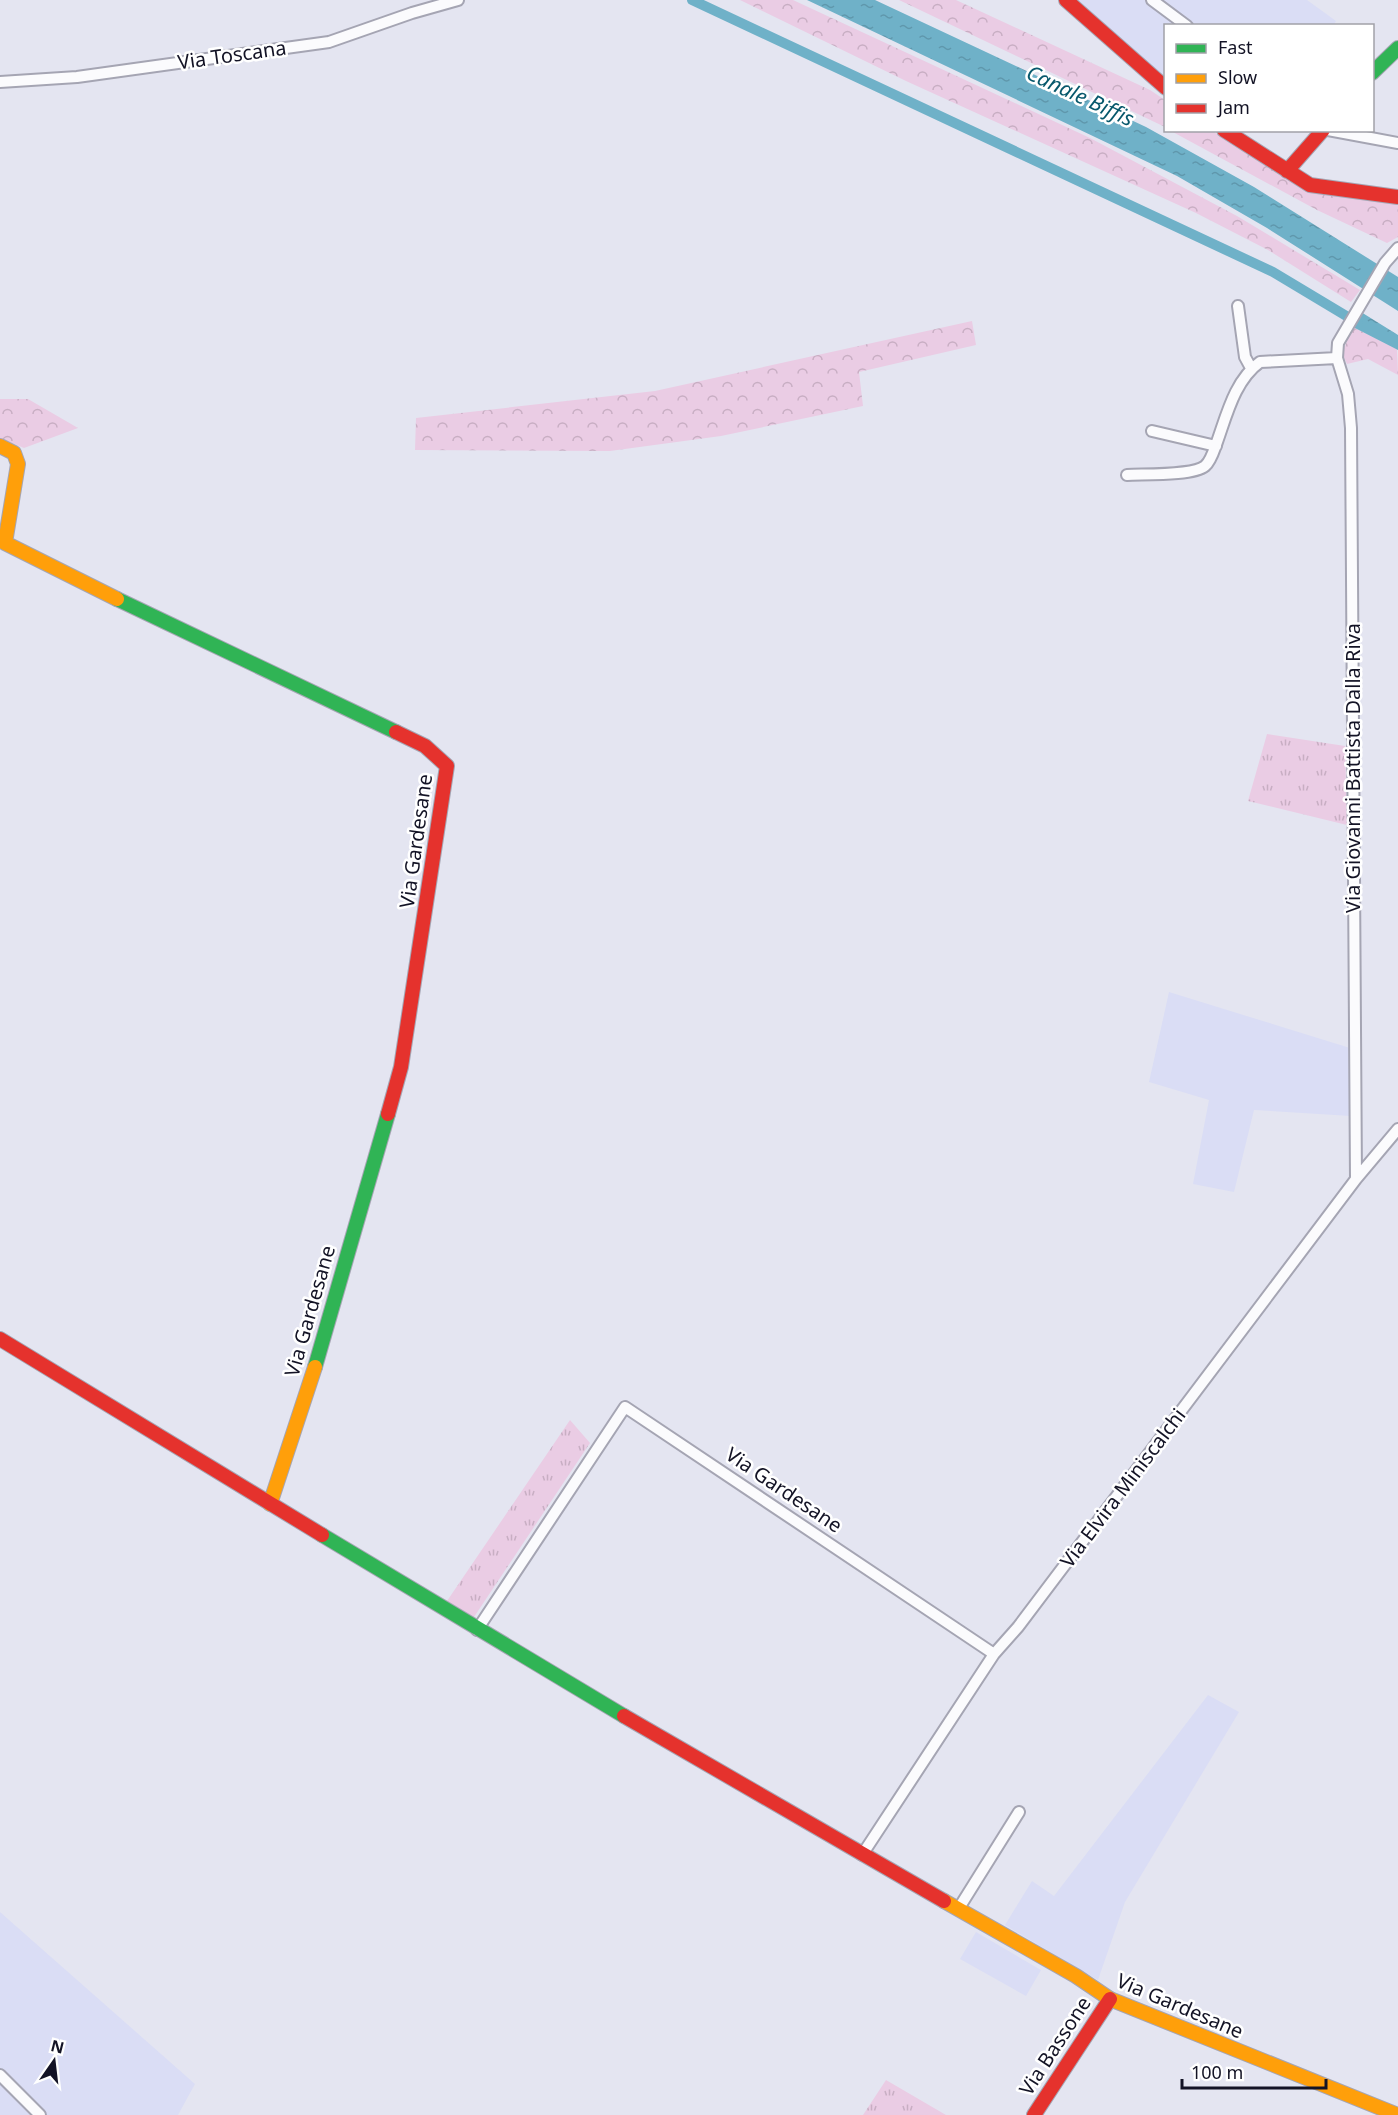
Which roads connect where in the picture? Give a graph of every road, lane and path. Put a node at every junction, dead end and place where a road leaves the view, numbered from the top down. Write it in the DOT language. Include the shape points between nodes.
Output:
graph roads {
  1 [pos="458,0"];
  2 [pos="1066,0"];
  3 [pos="1152,0"];
  4 [pos="1184,24"];
  5 [pos="1398,48"];
  6 [pos="1374,71"];
  7 [pos="0,82"];
  8 [pos="1164,86"];
  9 [pos="1227,132"];
  10 [pos="1321,132"];
  11 [pos="1339,132"];
  12 [pos="1398,143"];
  13 [pos="1287,171"];
  14 [pos="1398,197"];
  15 [pos="1398,248"];
  16 [pos="1238,306"];
  17 [pos="1337,358"];
  18 [pos="1251,368"];
  19 [pos="1152,431"];
  20 [pos="0,446"];
  21 [pos="1215,446"];
  22 [pos="1127,475"];
  23 [pos="1398,1129"];
  24 [pos="1356,1179"];
  25 [pos="0,1339"];
  26 [pos="270,1504"];
  27 [pos="477,1630"];
  28 [pos="994,1654"];
  29 [pos="1019,1812"];
  30 [pos="862,1855"];
  31 [pos="959,1908"];
  32 [pos="1110,1999"];
  33 [pos="0,2075"];
  34 [pos="40,2115"];
  35 [pos="1034,2115"];
  36 [pos="1398,2115"];
  1 -- 7 [label="street, Via Toscana" via="329,42 77,77"];
  2 -- 8 [label="street"];
  3 -- 4 [label="street"];
  5 -- 6 [label="street"];
  9 -- 13 [label="street"];
  10 -- 13 [label="street"];
  11 -- 12 [label="street"];
  13 -- 14 [label="street" via="1310,185"];
  15 -- 17 [label="street" via="1338,343"];
  16 -- 18 [label="street" via="1245,357"];
  17 -- 18 [label="street" via="1267,361"];
  17 -- 24 [label="street, Via Giovanni Battista Dalla Riva" via="1348,394 1351,428"];
  18 -- 21 [label="street" via="1233,397"];
  19 -- 21 [label="street"];
  20 -- 26 [label="street, Via Gardesane" via="14,453 18,464 6,534 9,547 425,746 447,766 409,1034 310,1383"];
  21 -- 22 [label="street" via="1204,467 1193,471"];
  23 -- 24 [label="street, Via Elvira Miniscalchi"];
  24 -- 28 [label="street, Via Elvira Miniscalchi"];
  25 -- 26 [label="street, Via Gardesane"];
  26 -- 27 [label="street, Via Gardesane"];
  27 -- 28 [label="street, Via Gardesane" via="625,1407"];
  27 -- 30 [label="street, Via Gardesane"];
  28 -- 30 [label="street, Via Elvira Miniscalchi"];
  29 -- 31 [label="street"];
  30 -- 31 [label="street, Via Gardesane"];
  31 -- 32 [label="street, Via Gardesane"];
  32 -- 35 [label="street, Via Bassone"];
  32 -- 36 [label="street, Via Gardesane"];
  33 -- 34 [label="street"];
}
